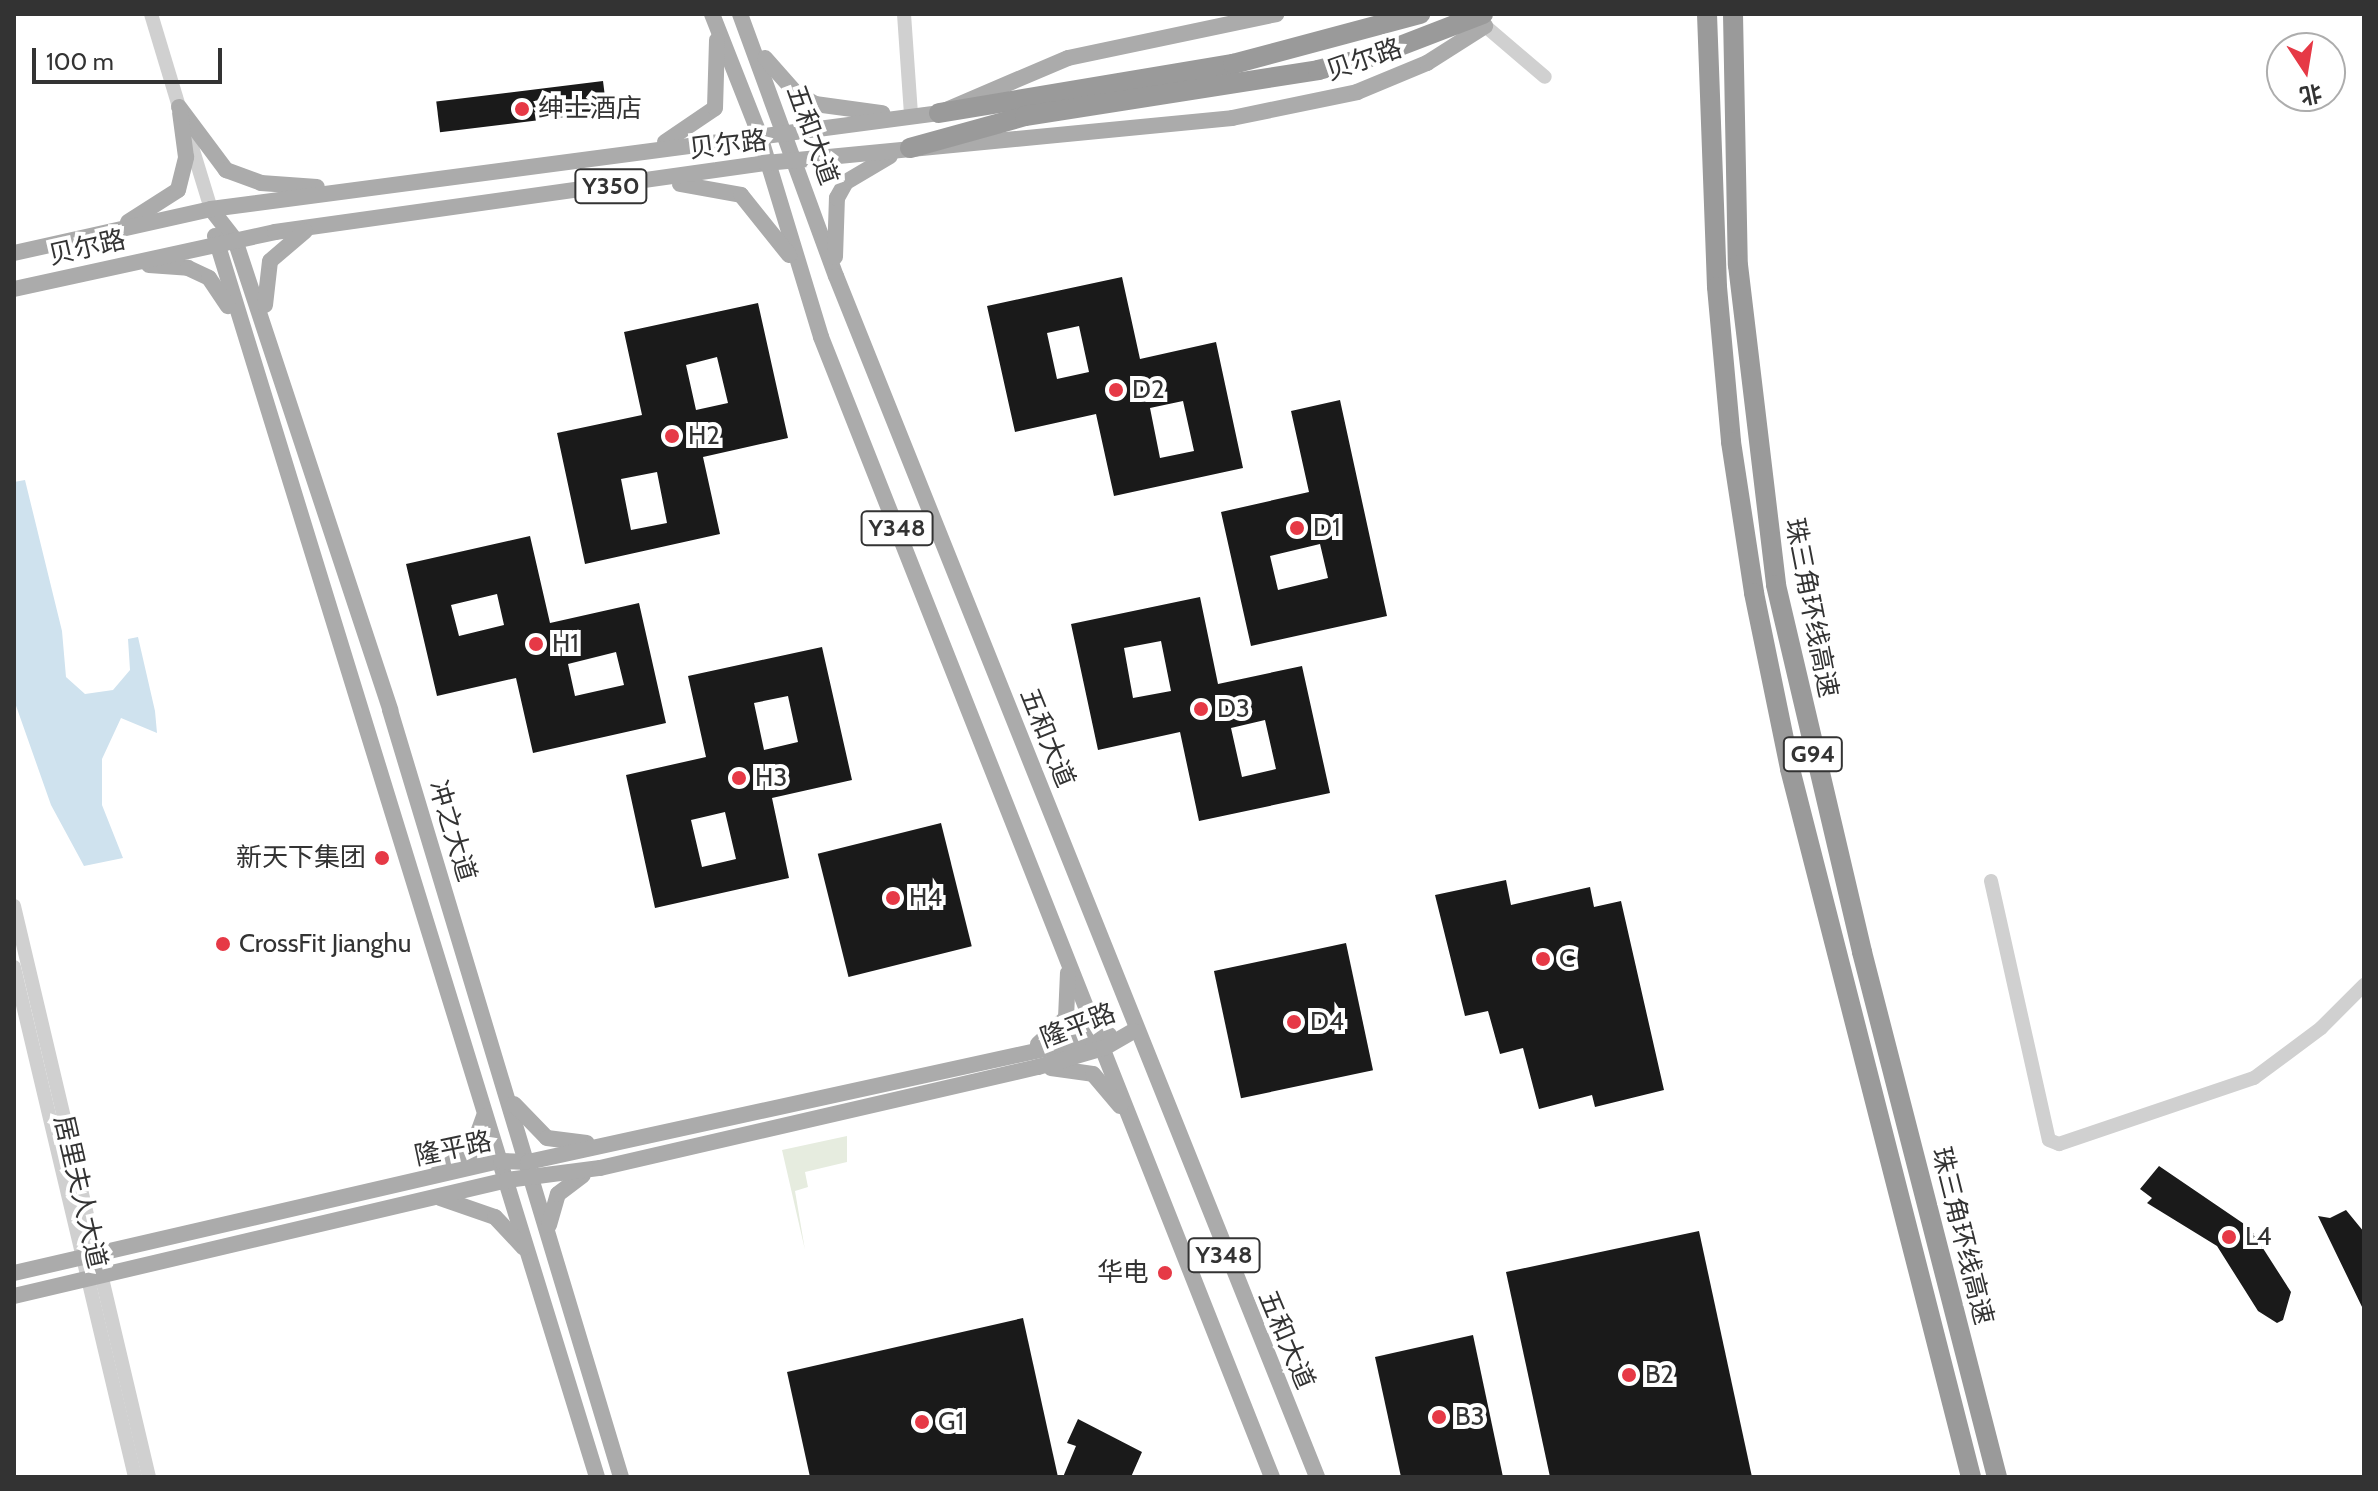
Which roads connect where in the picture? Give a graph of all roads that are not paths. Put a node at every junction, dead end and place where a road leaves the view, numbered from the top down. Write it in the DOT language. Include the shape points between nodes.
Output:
graph roads {
  1 [pos="151,14"];
  2 [pos="740,14"];
  3 [pos="904,14"];
  4 [pos="1276,14"];
  5 [pos="1471,14"];
  6 [pos="1707,14"];
  7 [pos="1733,14"];
  8 [pos="1414,16"];
  9 [pos="714,20"];
  10 [pos="1484,20"];
  11 [pos="746,31"];
  12 [pos="1545,77"];
  13 [pos="179,107"];
  14 [pos="939,113"];
  15 [pos="911,115"];
  16 [pos="788,133"];
  17 [pos="760,136"];
  18 [pos="910,148"];
  19 [pos="634,153"];
  20 [pos="797,162"];
  21 [pos="766,163"];
  22 [pos="630,183"];
  23 [pos="347,190"];
  24 [pos="211,209"];
  25 [pos="313,227"];
  26 [pos="112,231"];
  27 [pos="235,240"];
  28 [pos="216,243"];
  29 [pos="14,253"];
  30 [pos="116,266"];
  31 [pos="801,273"];
  32 [pos="836,276"];
  33 [pos="14,289"];
  34 [pos="269,343"];
  35 [pos="249,344"];
  36 [pos="1991,881"];
  37 [pos="14,906"];
  38 [pos="1065,953"];
  39 [pos="14,967"];
  40 [pos="2364,985"];
  41 [pos="1134,1031"];
  42 [pos="1101,1042"];
  43 [pos="1033,1047"];
  44 [pos="1038,1067"];
  45 [pos="501,1077"];
  46 [pos="478,1087"];
  47 [pos="1137,1130"];
  48 [pos="612,1144"];
  49 [pos="501,1161"];
  50 [pos="528,1162"];
  51 [pos="600,1168"];
  52 [pos="422,1180"];
  53 [pos="507,1180"];
  54 [pos="534,1180"];
  55 [pos="435,1197"];
  56 [pos="551,1251"];
  57 [pos="529,1255"];
  58 [pos="89,1256"];
  59 [pos="14,1273"];
  60 [pos="94,1277"];
  61 [pos="14,1296"];
  62 [pos="135,1477"];
  63 [pos="149,1477"];
  64 [pos="597,1477"];
  65 [pos="621,1477"];
  66 [pos="1272,1477"];
  67 [pos="1317,1477"];
  68 [pos="1971,1477"];
  69 [pos="1997,1477"];
  1 -- 13 [label="street, 冲之大道"];
  2 -- 11 [label="main road, 五和大道 / Y348"];
  3 -- 15 [label="street"];
  4 -- 14 [label="main road, 贝尔路 / Y350" via="1068,58"];
  5 -- 10 [label="street"];
  6 -- 68 [label="highway, 珠三角环线高速 / G94" via="1717,287 1731,442 1754,593 1790,769"];
  7 -- 69 [label="highway, 珠三角环线高速 / G94" via="1738,265 1776,585 1862,952"];
  8 -- 14 [label="highway" via="1233,64"];
  9 -- 17 [label="main road, 五和大道 / Y348"];
  9 -- 19 [label="main road" via="715,108 682,136"];
  10 -- 12 [label="street"];
  10 -- 18 [label="highway, bridge" via="1318,70 986,127"];
  10 -- 18 [label="main road, 贝尔路 / Y350" via="1413,69 1357,92 978,147"];
  11 -- 15 [label="main road" via="776,75 815,104"];
  11 -- 16 [label="main road, 五和大道 / Y348"];
  13 -- 23 [label="main road" via="210,153 236,175"];
  13 -- 24 [label="street, 冲之大道"];
  13 -- 26 [label="main road" via="186,157 178,190"];
  14 -- 15 [label="main road, 贝尔路 / Y350"];
  15 -- 16 [label="main road, 贝尔路 / Y350"];
  16 -- 17 [label="main road, 贝尔路 / Y350"];
  16 -- 20 [label="main road, 五和大道 / Y348"];
  17 -- 19 [label="main road, 贝尔路 / Y350"];
  17 -- 21 [label="main road, 五和大道 / Y348"];
  18 -- 20 [label="main road, 贝尔路 / Y350"];
  18 -- 32 [label="main road" via="867,166 837,198"];
  19 -- 23 [label="main road, 贝尔路 / Y350"];
  20 -- 21 [label="main road, 贝尔路 / Y350"];
  20 -- 32 [label="main road, 五和大道 / Y348"];
  21 -- 22 [label="main road, 贝尔路 / Y350"];
  21 -- 31 [label="main road, 五和大道 / Y348"];
  22 -- 25 [label="main road, 贝尔路 / Y350"];
  22 -- 31 [label="main road" via="698,184 741,195 760,211"];
  23 -- 24 [label="main road, 贝尔路 / Y350"];
  24 -- 26 [label="main road, 贝尔路 / Y350"];
  24 -- 27 [label="main road, 冲之大道"];
  24 -- 28 [label="main road, 冲之大道"];
  25 -- 27 [label="main road, 贝尔路 / Y350"];
  25 -- 34 [label="main road" via="289,239 270,261 262,286"];
  26 -- 29 [label="main road, 贝尔路 / Y350"];
  27 -- 28 [label="main road, 贝尔路 / Y350"];
  27 -- 34 [label="main road, 冲之大道"];
  28 -- 30 [label="main road, 贝尔路 / Y350"];
  28 -- 35 [label="main road, 冲之大道"];
  30 -- 33 [label="main road, 贝尔路 / Y350"];
  30 -- 35 [label="main road" via="167,264 209,278"];
  31 -- 38 [label="main road, 五和大道 / Y348"];
  32 -- 41 [label="main road, 五和大道 / Y348"];
  34 -- 45 [label="main road, 冲之大道"];
  35 -- 46 [label="main road, 冲之大道"];
  36 -- 40 [label="street" via="2049,1140 2059,1144 2254,1078 2321,1028"];
  37 -- 58 [label="street, 居里夫人大道"];
  38 -- 42 [label="main road, 五和大道 / Y348"];
  38 -- 43 [label="main road" via="1066,1018"];
  39 -- 58 [label="street, 居里夫人大道"];
  41 -- 42 [label="main road, 隆平路"];
  41 -- 67 [label="main road, 五和大道 / Y348"];
  42 -- 43 [label="main road, 隆平路"];
  42 -- 44 [label="main road, 隆平路"];
  42 -- 47 [label="main road, 五和大道 / Y348"];
  43 -- 48 [label="main road, 隆平路"];
  44 -- 47 [label="main road" via="1093,1074"];
  44 -- 51 [label="main road, 隆平路"];
  45 -- 48 [label="main road" via="518,1111 547,1138"];
  45 -- 50 [label="main road, 冲之大道"];
  46 -- 49 [label="main road, 冲之大道"];
  46 -- 52 [label="main road" via="482,1137 471,1152"];
  47 -- 66 [label="main road, 五和大道 / Y348"];
  48 -- 50 [label="main road, 隆平路"];
  49 -- 50 [label="main road, 隆平路"];
  49 -- 52 [label="main road, 隆平路"];
  49 -- 53 [label="main road, 冲之大道"];
  50 -- 54 [label="main road, 冲之大道"];
  51 -- 54 [label="main road, 隆平路"];
  51 -- 56 [label="main road" via="568,1181 558,1194 549,1222"];
  52 -- 58 [label="main road, 隆平路"];
  53 -- 54 [label="main road, 隆平路"];
  53 -- 55 [label="main road, 隆平路"];
  53 -- 57 [label="main road, 冲之大道"];
  54 -- 56 [label="main road, 冲之大道"];
  55 -- 57 [label="main road" via="495,1217"];
  55 -- 60 [label="main road, 隆平路"];
  56 -- 65 [label="main road, 冲之大道"];
  57 -- 64 [label="main road, 冲之大道"];
  58 -- 59 [label="main road, 隆平路"];
  58 -- 60 [label="street, 居里夫人大道"];
  60 -- 61 [label="main road, 隆平路"];
  60 -- 62 [label="street, 居里夫人大道"];
  60 -- 63 [label="street, 居里夫人大道"];
}
